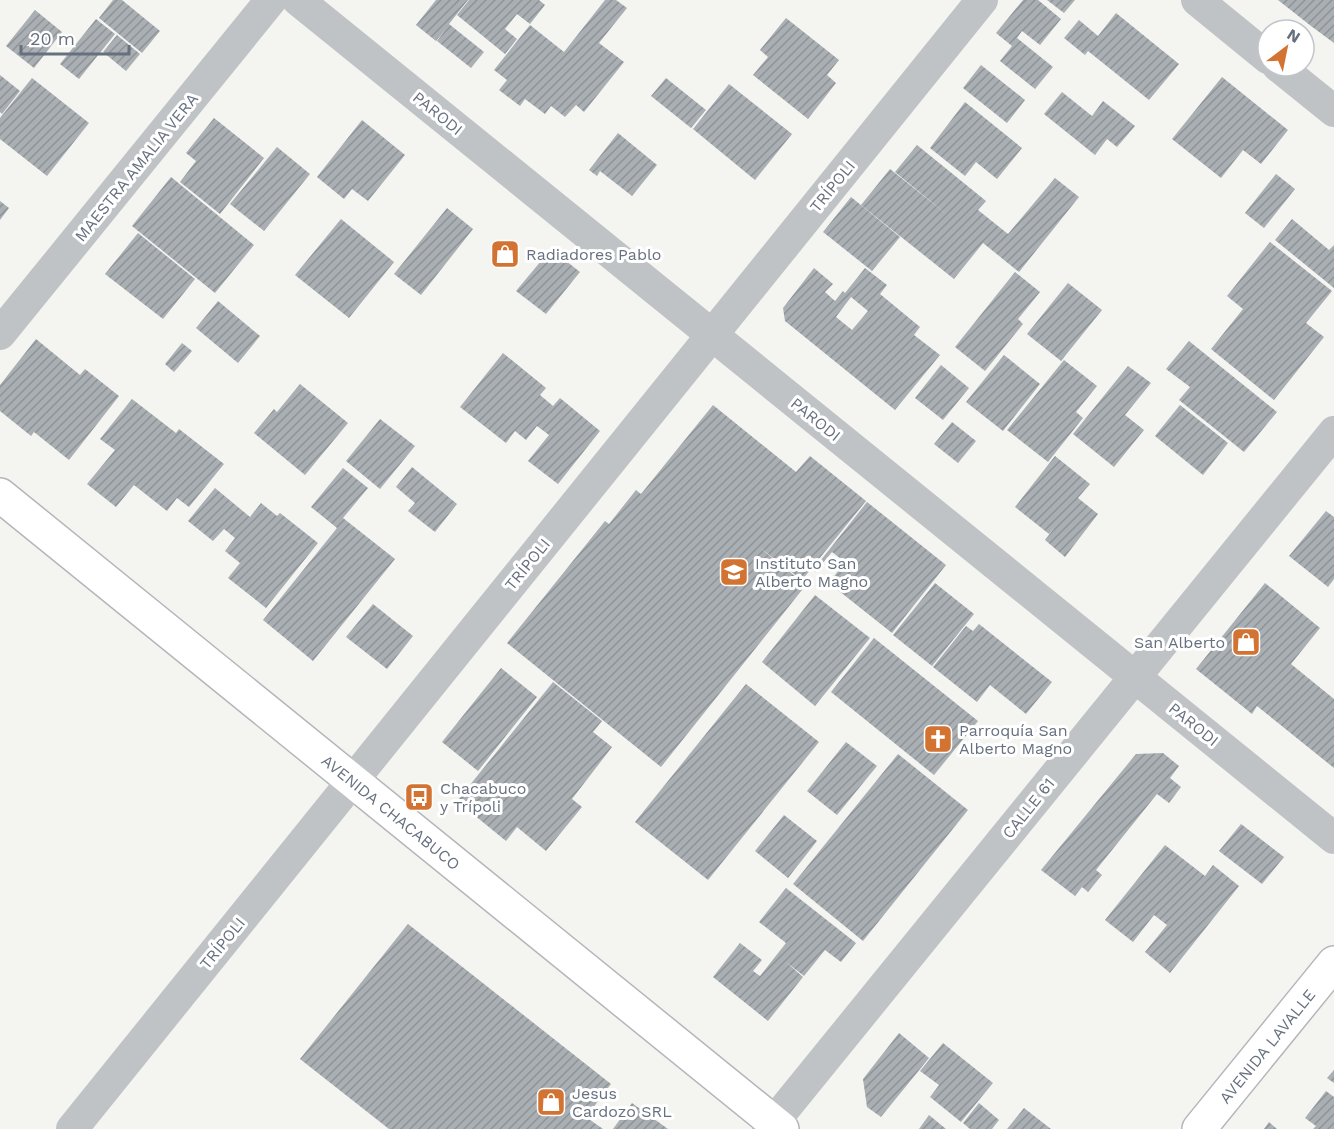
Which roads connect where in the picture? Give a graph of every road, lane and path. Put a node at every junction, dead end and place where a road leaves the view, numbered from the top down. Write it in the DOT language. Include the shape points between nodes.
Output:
graph roads {
  1 [pos="271,0"];
  2 [pos="298,0"];
  3 [pos="982,0"];
  4 [pos="1197,0"];
  5 [pos="1256,48"];
  6 [pos="1293,78"];
  7 [pos="1334,111"];
  8 [pos="0,334"];
  9 [pos="712,335"];
  10 [pos="1334,432"];
  11 [pos="0,495"];
  12 [pos="1135,676"];
  13 [pos="353,781"];
  14 [pos="1334,838"];
  15 [pos="1334,963"];
  16 [pos="774,1127"];
  17 [pos="72,1129"];
  18 [pos="1199,1129"];
  1 -- 8 [label="street, MAESTRA AMALIA VERA"];
  2 -- 9 [label="street, PARODI"];
  3 -- 9 [label="street, TRÍPOLI"];
  4 -- 5 [label="street"];
  6 -- 7 [label="street"];
  9 -- 12 [label="street, PARODI"];
  9 -- 13 [label="street, TRÍPOLI"];
  10 -- 12 [label="street, CALLE 61"];
  11 -- 13 [label="main road, AVENIDA CHACABUCO"];
  12 -- 14 [label="street, PARODI"];
  12 -- 16 [label="street, CALLE 61"];
  13 -- 16 [label="main road, AVENIDA CHACABUCO"];
  13 -- 17 [label="street, TRÍPOLI"];
  15 -- 18 [label="main road, AVENIDA LAVALLE"];
}
